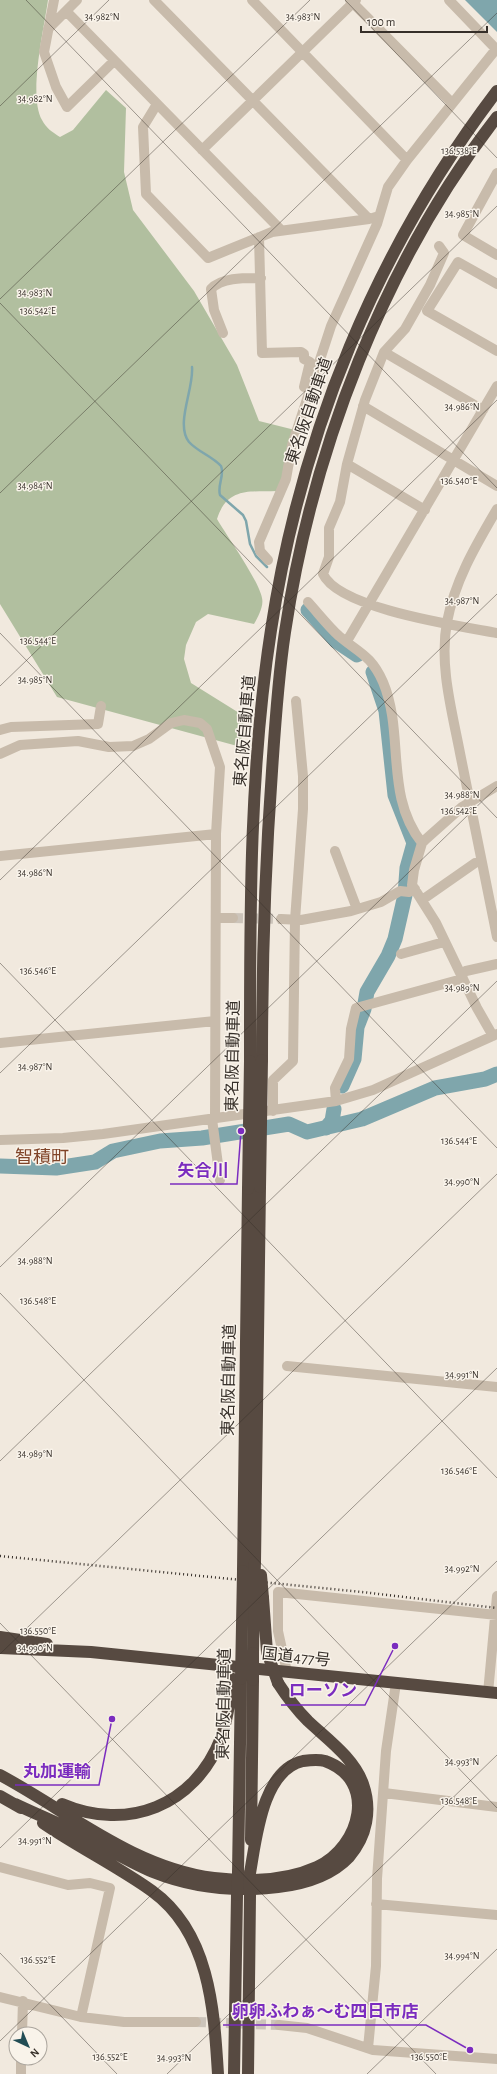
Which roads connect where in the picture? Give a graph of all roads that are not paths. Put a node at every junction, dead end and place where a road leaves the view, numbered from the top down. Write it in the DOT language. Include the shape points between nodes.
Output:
graph roads {
  1 [pos="54,0"];
  2 [pos="77,0"];
  3 [pos="154,0"];
  4 [pos="252,0"];
  5 [pos="449,0"];
  6 [pos="353,1"];
  7 [pos="66,11"];
  8 [pos="48,30"];
  9 [pos="497,48"];
  10 [pos="303,52"];
  11 [pos="114,61"];
  12 [pos="497,91"];
  13 [pos="252,101"];
  14 [pos="452,103"];
  15 [pos="157,104"];
  16 [pos="497,117"];
  17 [pos="202,150"];
  18 [pos="407,160"];
  19 [pos="497,173"];
  20 [pos="379,216"];
  21 [pos="369,219"];
  22 [pos="281,230"];
  23 [pos="259,237"];
  24 [pos="439,246"];
  25 [pos="497,255"];
  26 [pos="261,278"];
  27 [pos="497,284"];
  28 [pos="223,333"];
  29 [pos="497,351"];
  30 [pos="384,352"];
  31 [pos="497,386"];
  32 [pos="305,404"];
  33 [pos="363,406"];
  34 [pos="483,410"];
  35 [pos="454,460"];
  36 [pos="347,464"];
  37 [pos="497,486"];
  38 [pos="497,509"];
  39 [pos="425,510"];
  40 [pos="268,560"];
  41 [pos="308,602"];
  42 [pos="368,605"];
  43 [pos="447,623"];
  44 [pos="497,633"];
  45 [pos="347,641"];
  46 [pos="296,701"];
  47 [pos="101,706"];
  48 [pos="57,725"];
  49 [pos="0,730"];
  50 [pos="59,743"];
  51 [pos="0,754"];
  52 [pos="497,786"];
  53 [pos="470,802"];
  54 [pos="216,834"];
  55 [pos="422,843"];
  56 [pos="335,851"];
  57 [pos="0,856"];
  58 [pos="474,863"];
  59 [pos="408,891"];
  60 [pos="422,900"];
  61 [pos="357,909"];
  62 [pos="216,918"];
  63 [pos="233,918"];
  64 [pos="281,919"];
  65 [pos="295,920"];
  66 [pos="497,937"];
  67 [pos="444,942"];
  68 [pos="401,954"];
  69 [pos="497,964"];
  70 [pos="462,977"];
  71 [pos="215,1021"];
  72 [pos="495,1035"];
  73 [pos="0,1043"];
  74 [pos="336,1101"];
  75 [pos="273,1110"];
  76 [pos="213,1120"];
  77 [pos="0,1140"];
  78 [pos="220,1180"];
  79 [pos="254,1188"];
  80 [pos="287,1366"];
  81 [pos="497,1387"];
  82 [pos="497,1596"];
  83 [pos="253,1598"];
  84 [pos="496,1615"];
  85 [pos="0,1637"];
  86 [pos="0,1648"];
  87 [pos="91,1652"];
  88 [pos="287,1672"];
  89 [pos="237,1679"];
  90 [pos="396,1683"];
  91 [pos="493,1693"];
  92 [pos="0,1775"];
  93 [pos="26,1789"];
  94 [pos="384,1793"];
  95 [pos="0,1796"];
  96 [pos="15,1804"];
  97 [pos="497,1807"];
  98 [pos="0,1867"];
  99 [pos="250,1873"];
  100 [pos="376,1904"];
  101 [pos="497,1915"];
  102 [pos="0,1997"];
  103 [pos="23,2001"];
  104 [pos="82,2017"];
  105 [pos="196,2022"];
  106 [pos="279,2025"];
  107 [pos="22,2026"];
  108 [pos="368,2048"];
  109 [pos="497,2059"];
  110 [pos="218,2074"];
  111 [pos="234,2074"];
  112 [pos="248,2074"];
  1 -- 8 [label="street"];
  2 -- 7 [label="street"];
  3 -- 13 [label="street"];
  4 -- 10 [label="street"];
  5 -- 9 [label="street"];
  6 -- 10 [label="street"];
  6 -- 14 [label="street"];
  7 -- 8 [label="street"];
  7 -- 11 [label="street"];
  8 -- 11 [label="street" via="44,52 56,87 67,108"];
  9 -- 14 [label="street"];
  10 -- 13 [label="street"];
  10 -- 18 [label="street"];
  11 -- 15 [label="street"];
  12 -- 79 [label="highway, 東名阪自動車道, bridge" via="424,197 376,286 355,330 321,419 295,507 270,632 258,747 250,940"];
  13 -- 17 [label="street"];
  13 -- 21 [label="street"];
  14 -- 18 [label="street"];
  15 -- 17 [label="street"];
  15 -- 23 [label="street" via="143,127 146,194 208,258"];
  16 -- 79 [label="highway, 東名阪自動車道, bridge" via="436,206 378,316 334,429 306,528 285,631 275,734 262,954 262,1060"];
  17 -- 22 [label="street"];
  18 -- 20 [label="street" via="388,188"];
  19 -- 25 [label="street" via="463,235"];
  20 -- 21 [label="street"];
  20 -- 32 [label="street" via="331,326"];
  21 -- 22 [label="street"];
  22 -- 23 [label="street"];
  23 -- 26 [label="street"];
  24 -- 30 [label="street" via="444,254 430,285 405,329"];
  26 -- 28 [label="street" via="220,282 211,290 214,310"];
  26 -- 32 [label="street" via="262,353 304,354 304,359 310,362 301,395"];
  27 -- 29 [label="street" via="458,262 427,311"];
  30 -- 33 [label="street"];
  30 -- 34 [label="street"];
  31 -- 34 [label="street"];
  32 -- 40 [label="street" via="292,445 286,479 259,542 260,551"];
  33 -- 35 [label="street"];
  33 -- 36 [label="street"];
  34 -- 35 [label="street"];
  35 -- 37 [label="street"];
  35 -- 39 [label="street"];
  36 -- 39 [label="street"];
  36 -- 42 [label="street" via="340,502 329,528 329,557 323,574 327,582"];
  38 -- 43 [label="street" via="465,566"];
  39 -- 42 [label="street"];
  41 -- 45 [label="street" via="333,630"];
  42 -- 43 [label="street"];
  42 -- 45 [label="street"];
  43 -- 44 [label="street"];
  43 -- 53 [label="street" via="447,682"];
  45 -- 55 [label="street" via="373,664 383,682 391,707 401,795 416,835"];
  46 -- 65 [label="street" via="303,776 303,809"];
  47 -- 48 [label="street" via="98,724"];
  48 -- 49 [label="street" via="11,727"];
  48 -- 50 [label="street"];
  50 -- 51 [label="street" via="20,745"];
  50 -- 54 [label="street" via="82,741 104,746 129,747 149,739 171,723 184,720 200,722 207,729 220,767"];
  52 -- 53 [label="street"];
  53 -- 55 [label="street"];
  53 -- 66 [label="street"];
  54 -- 57 [label="street"];
  54 -- 62 [label="street"];
  55 -- 59 [label="street" via="412,885"];
  56 -- 61 [label="street"];
  58 -- 60 [label="street"];
  59 -- 60 [label="street"];
  59 -- 61 [label="street"];
  60 -- 67 [label="street"];
  61 -- 65 [label="street"];
  62 -- 63 [label="street"];
  62 -- 71 [label="street"];
  64 -- 65 [label="street"];
  65 -- 75 [label="street" via="293,1061 273,1080"];
  67 -- 68 [label="street"];
  67 -- 70 [label="street"];
  69 -- 70 [label="street" via="466,971"];
  70 -- 72 [label="street"];
  70 -- 74 [label="street" via="356,1008 347,1066 334,1092"];
  71 -- 73 [label="street"];
  71 -- 76 [label="street"];
  72 -- 74 [label="street" via="373,1090"];
  74 -- 75 [label="street"];
  75 -- 76 [label="street"];
  76 -- 77 [label="street" via="63,1138"];
  76 -- 78 [label="street"];
  79 -- 83 [label="highway, 東名阪自動車道, bridge" via="258,1563"];
  79 -- 83 [label="highway, 東名阪自動車道, bridge" via="243,1571"];
  80 -- 81 [label="street"];
  82 -- 84 [label="street"];
  83 -- 89 [label="highway, 東名阪自動車道, bridge"];
  83 -- 96 [label="highway, bridge" via="278,1683 299,1711 348,1760 363,1782 368,1817 366,1829 346,1860 324,1874 299,1883 270,1888 234,1889 190,1883 142,1866"];
  83 -- 99 [label="highway, 東名阪自動車道, bridge"];
  84 -- 88 [label="street" via="278,1592 278,1631"];
  84 -- 91 [label="street"];
  85 -- 87 [label="highway, 国道477号"];
  86 -- 87 [label="highway, 国道477号"];
  87 -- 88 [label="highway, 国道477号"];
  88 -- 90 [label="highway, 国道477号"];
  89 -- 93 [label="highway" via="225,1725 214,1753 189,1786 166,1802 129,1815 101,1815 76,1810"];
  89 -- 111 [label="highway, 東名阪自動車道, bridge" via="238,1873"];
  90 -- 91 [label="highway, 国道477号"];
  90 -- 94 [label="street" via="386,1751"];
  92 -- 93 [label="highway"];
  93 -- 99 [label="highway" via="121,1846 153,1861 185,1872 214,1878 262,1879 290,1876 312,1869 328,1861 346,1844 356,1825 358,1804 351,1783 339,1769 321,1760 310,1760 290,1767 276,1781 261,1819"];
  94 -- 97 [label="street"];
  94 -- 100 [label="street"];
  95 -- 96 [label="highway"];
  96 -- 110 [label="highway" via="72,1843 152,1891 171,1908 195,1947 208,1983"];
  98 -- 104 [label="street" via="68,1885 90,1883 110,1888"];
  99 -- 112 [label="highway, 東名阪自動車道, bridge"];
  100 -- 101 [label="street"];
  100 -- 108 [label="street" via="376,1966"];
  102 -- 103 [label="street"];
  103 -- 104 [label="street"];
  103 -- 107 [label="street"];
  104 -- 105 [label="street" via="124,2022"];
  106 -- 108 [label="street" via="307,2028"];
  108 -- 109 [label="street"];
}
